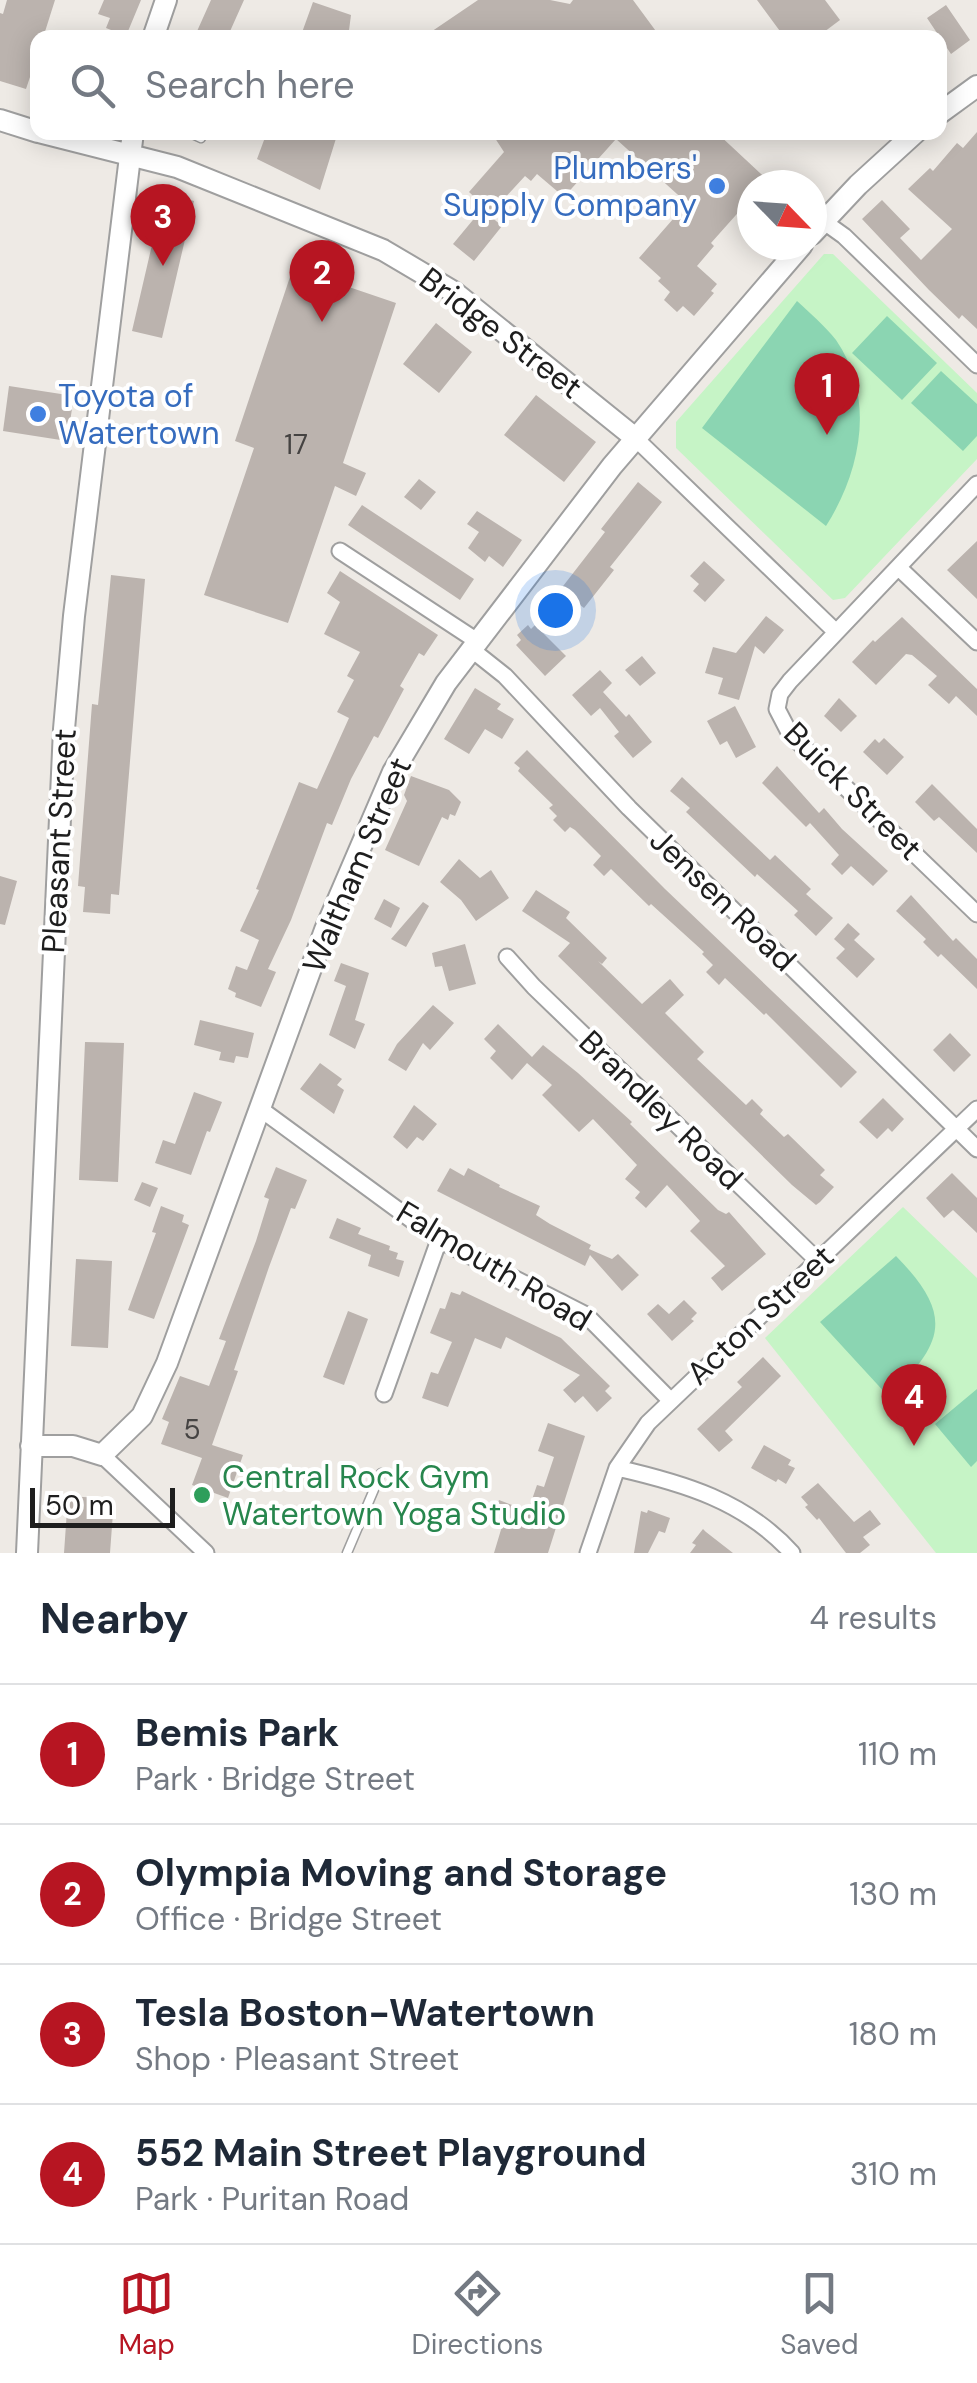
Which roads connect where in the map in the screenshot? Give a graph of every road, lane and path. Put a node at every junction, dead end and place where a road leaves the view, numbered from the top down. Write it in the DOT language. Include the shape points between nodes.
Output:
graph roads {
  1 [pos="166,0"];
  2 [pos="156,30"];
  3 [pos="976,90"];
  4 [pos="947,109"];
  5 [pos="0,120"];
  6 [pos="30,129"];
  7 [pos="69,140"];
  8 [pos="132,140"];
  9 [pos="908,140"];
  10 [pos="130,156"];
  11 [pos="827,218"];
  12 [pos="827,230"];
  13 [pos="789,260"];
  14 [pos="977,365"];
  15 [pos="634,437"];
  16 [pos="977,484"];
  17 [pos="340,551"];
  18 [pos="899,568"];
  19 [pos="836,632"];
  20 [pos="977,642"];
  21 [pos="474,645"];
  22 [pos="977,914"];
  23 [pos="507,957"];
  24 [pos="260,1108"];
  25 [pos="977,1109"];
  26 [pos="957,1128"];
  27 [pos="977,1149"];
  28 [pos="438,1240"];
  29 [pos="818,1261"];
  30 [pos="384,1394"];
  31 [pos="670,1400"];
  32 [pos="31,1446"];
  33 [pos="102,1455"];
  34 [pos="617,1468"];
  35 [pos="382,1473"];
  36 [pos="27,1553"];
  37 [pos="206,1553"];
  38 [pos="347,1553"];
  39 [pos="588,1553"];
  40 [pos="792,1553"];
  1 -- 2 [label="street"];
  3 -- 4 [label="street"];
  5 -- 6 [label="street, Bridge Street"];
  7 -- 10 [label="street, Bridge Street"];
  8 -- 10 [label="street, Pleasant Street"];
  9 -- 11 [label="street"];
  10 -- 15 [label="street, Bridge Street" via="188,171 408,262"];
  10 -- 32 [label="street, Pleasant Street" via="66,704"];
  12 -- 14 [label="street" via="844,236"];
  13 -- 15 [label="street, Waltham Street"];
  15 -- 19 [label="street, Bridge Street"];
  15 -- 21 [label="street, Waltham Street"];
  16 -- 18 [label="street, Buick Street"];
  17 -- 21 [label="street, Jensen Road"];
  18 -- 19 [label="street, Buick Street"];
  18 -- 20 [label="street"];
  19 -- 22 [label="street, Buick Street" via="780,694 781,722"];
  21 -- 24 [label="street, Waltham Street" via="376,807"];
  21 -- 26 [label="street, Jensen Road" via="629,808"];
  23 -- 29 [label="street, Brandley Road"];
  24 -- 28 [label="street, Falmouth Road"];
  24 -- 33 [label="street, Waltham Street" via="154,1393 142,1416"];
  25 -- 26 [label="street, Acton Street"];
  26 -- 27 [label="street, Jensen Road"];
  26 -- 29 [label="street, Acton Street"];
  28 -- 30 [label="street"];
  28 -- 31 [label="street, Falmouth Road" via="586,1315"];
  29 -- 31 [label="street, Acton Street"];
  31 -- 34 [label="street, Acton Street"];
  32 -- 33 [label="street" via="73,1446"];
  32 -- 36 [label="street, Pleasant Street"];
  33 -- 37 [label="street"];
  34 -- 39 [label="street, Acton Street"];
  34 -- 40 [label="street" via="731,1504"];
  35 -- 38 [label="lane"];
}
